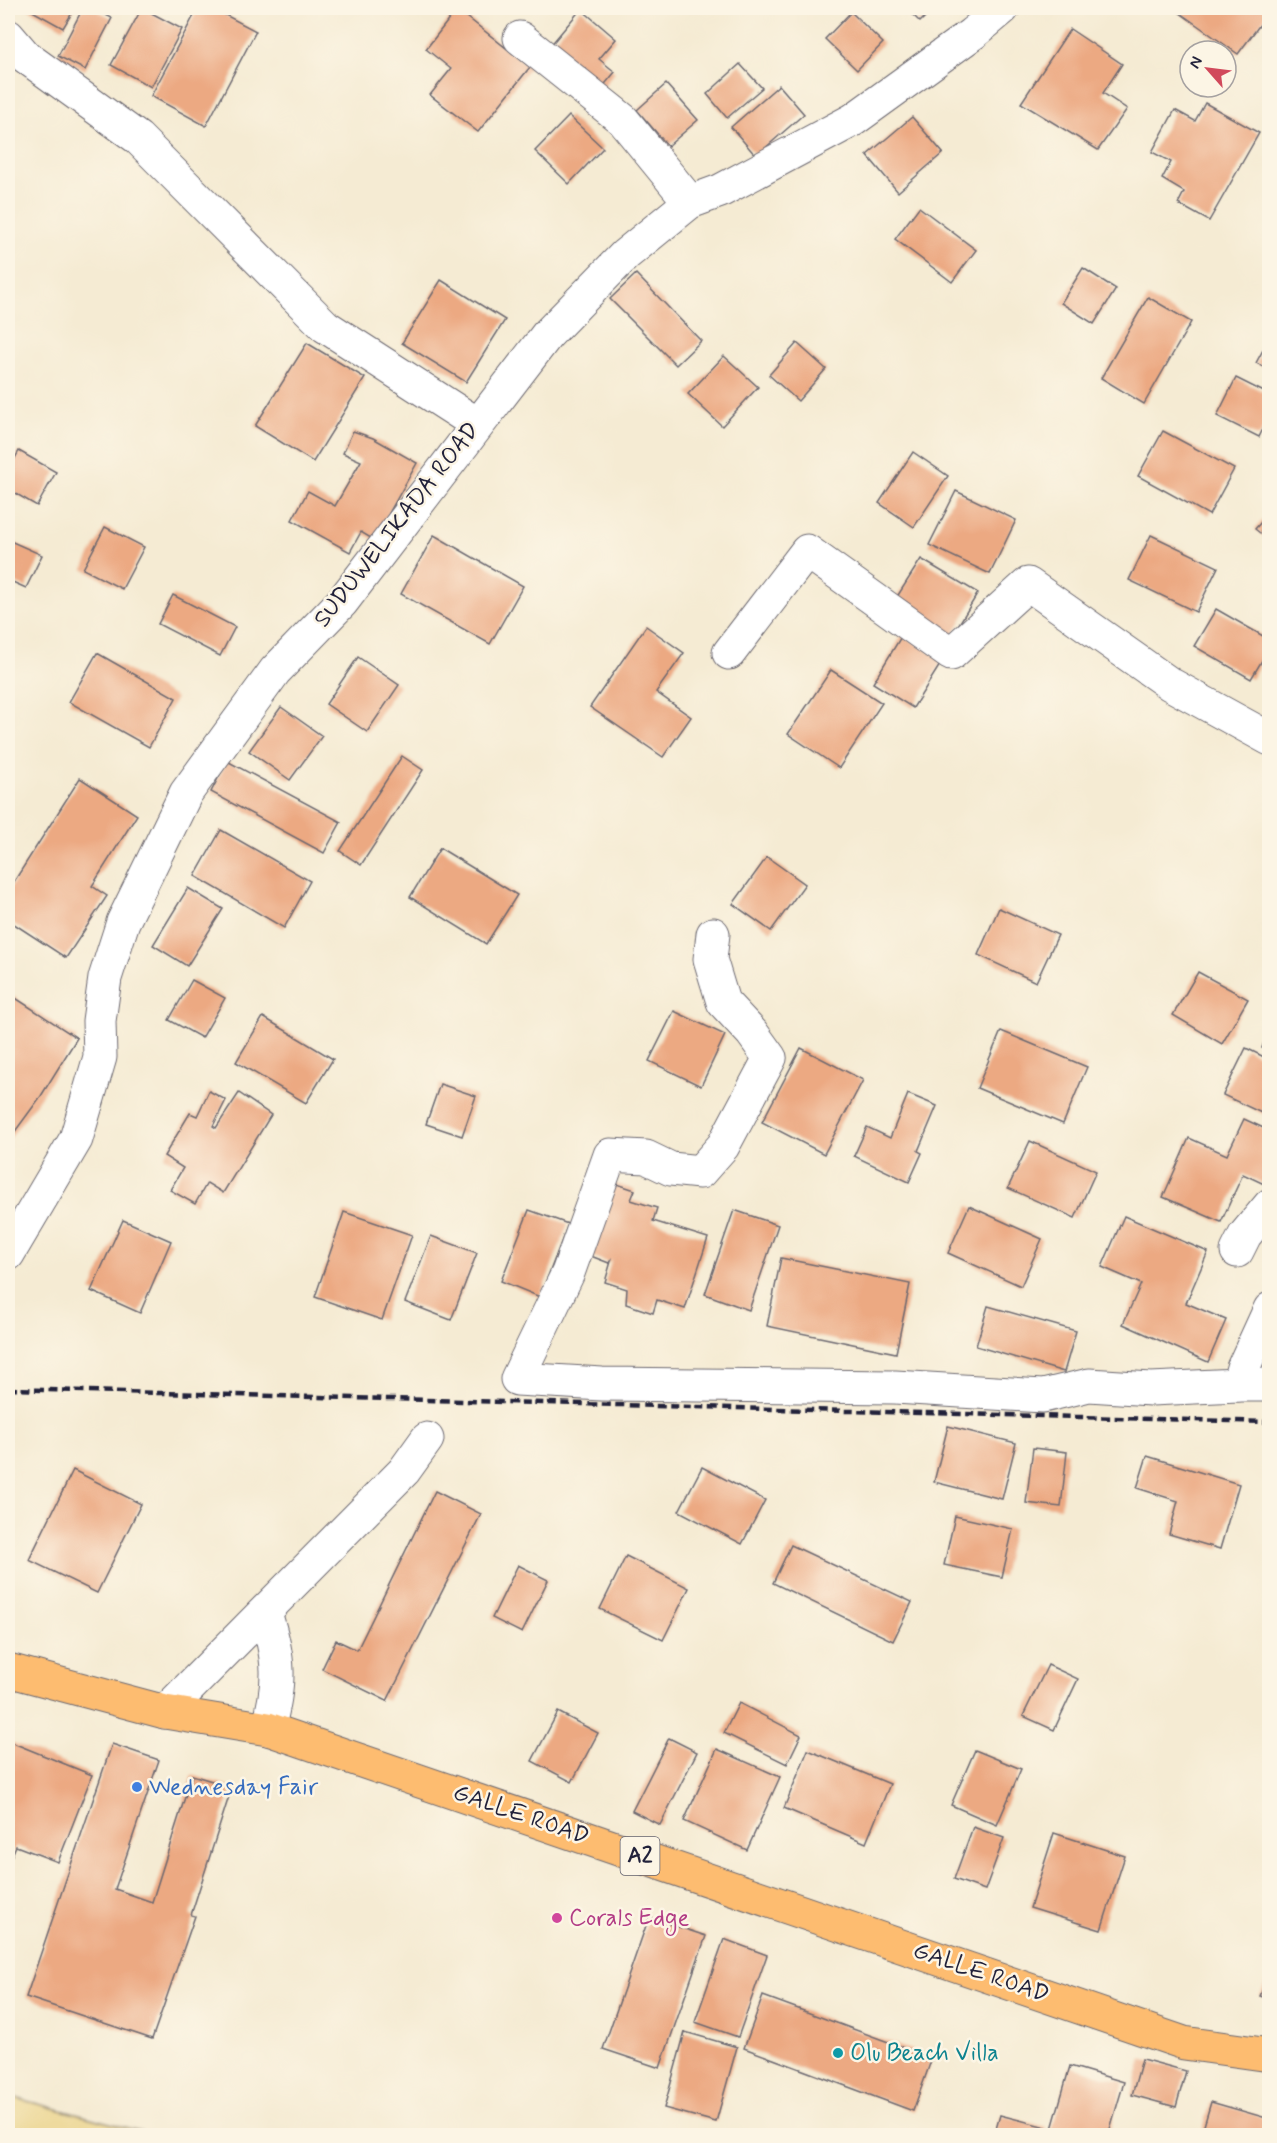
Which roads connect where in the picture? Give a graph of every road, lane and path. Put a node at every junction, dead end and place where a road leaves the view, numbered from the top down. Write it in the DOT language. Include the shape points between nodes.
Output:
graph roads {
  1 [pos="1003,8"];
  2 [pos="8,36"];
  3 [pos="520,38"];
  4 [pos="690,202"];
  5 [pos="477,424"];
  6 [pos="729,653"];
  7 [pos="1269,739"];
  8 [pos="713,934"];
  9 [pos="1269,1205"];
  10 [pos="1237,1251"];
  11 [pos="8,1254"];
  12 [pos="1269,1309"];
  13 [pos="1254,1385"];
  14 [pos="427,1439"];
  15 [pos="265,1613"];
  16 [pos="8,1670"];
  17 [pos="165,1712"];
  18 [pos="268,1729"];
  19 [pos="1269,2055"];
  1 -- 4 [label="street, SUDUWELIKADA ROAD" via="853,120 720,191"];
  2 -- 5 [label="street" via="26,57 138,138 325,326"];
  3 -- 4 [label="street" via="623,120"];
  4 -- 5 [label="street, SUDUWELIKADA ROAD" via="625,255 563,318"];
  5 -- 11 [label="street, SUDUWELIKADA ROAD" via="342,602 275,671 186,793 115,945 103,989 100,1057 76,1138"];
  6 -- 7 [label="street" via="807,551 951,654 1028,584 1170,684"];
  8 -- 13 [label="street" via="710,959 723,1002 770,1058 723,1146 700,1172 671,1169 646,1157 610,1155 568,1273 517,1379 602,1384 895,1387 1043,1396 1089,1385 1151,1389"];
  9 -- 10 [label="street"];
  12 -- 13 [label="street" via="1243,1368"];
  14 -- 15 [label="street" via="404,1471"];
  15 -- 17 [label="street"];
  15 -- 18 [label="street" via="277,1650 278,1682"];
  16 -- 17 [label="highway, GALLE ROAD / A2"];
  17 -- 18 [label="highway, GALLE ROAD / A2"];
  18 -- 19 [label="highway, GALLE ROAD / A2" via="1184,2043"];
}
